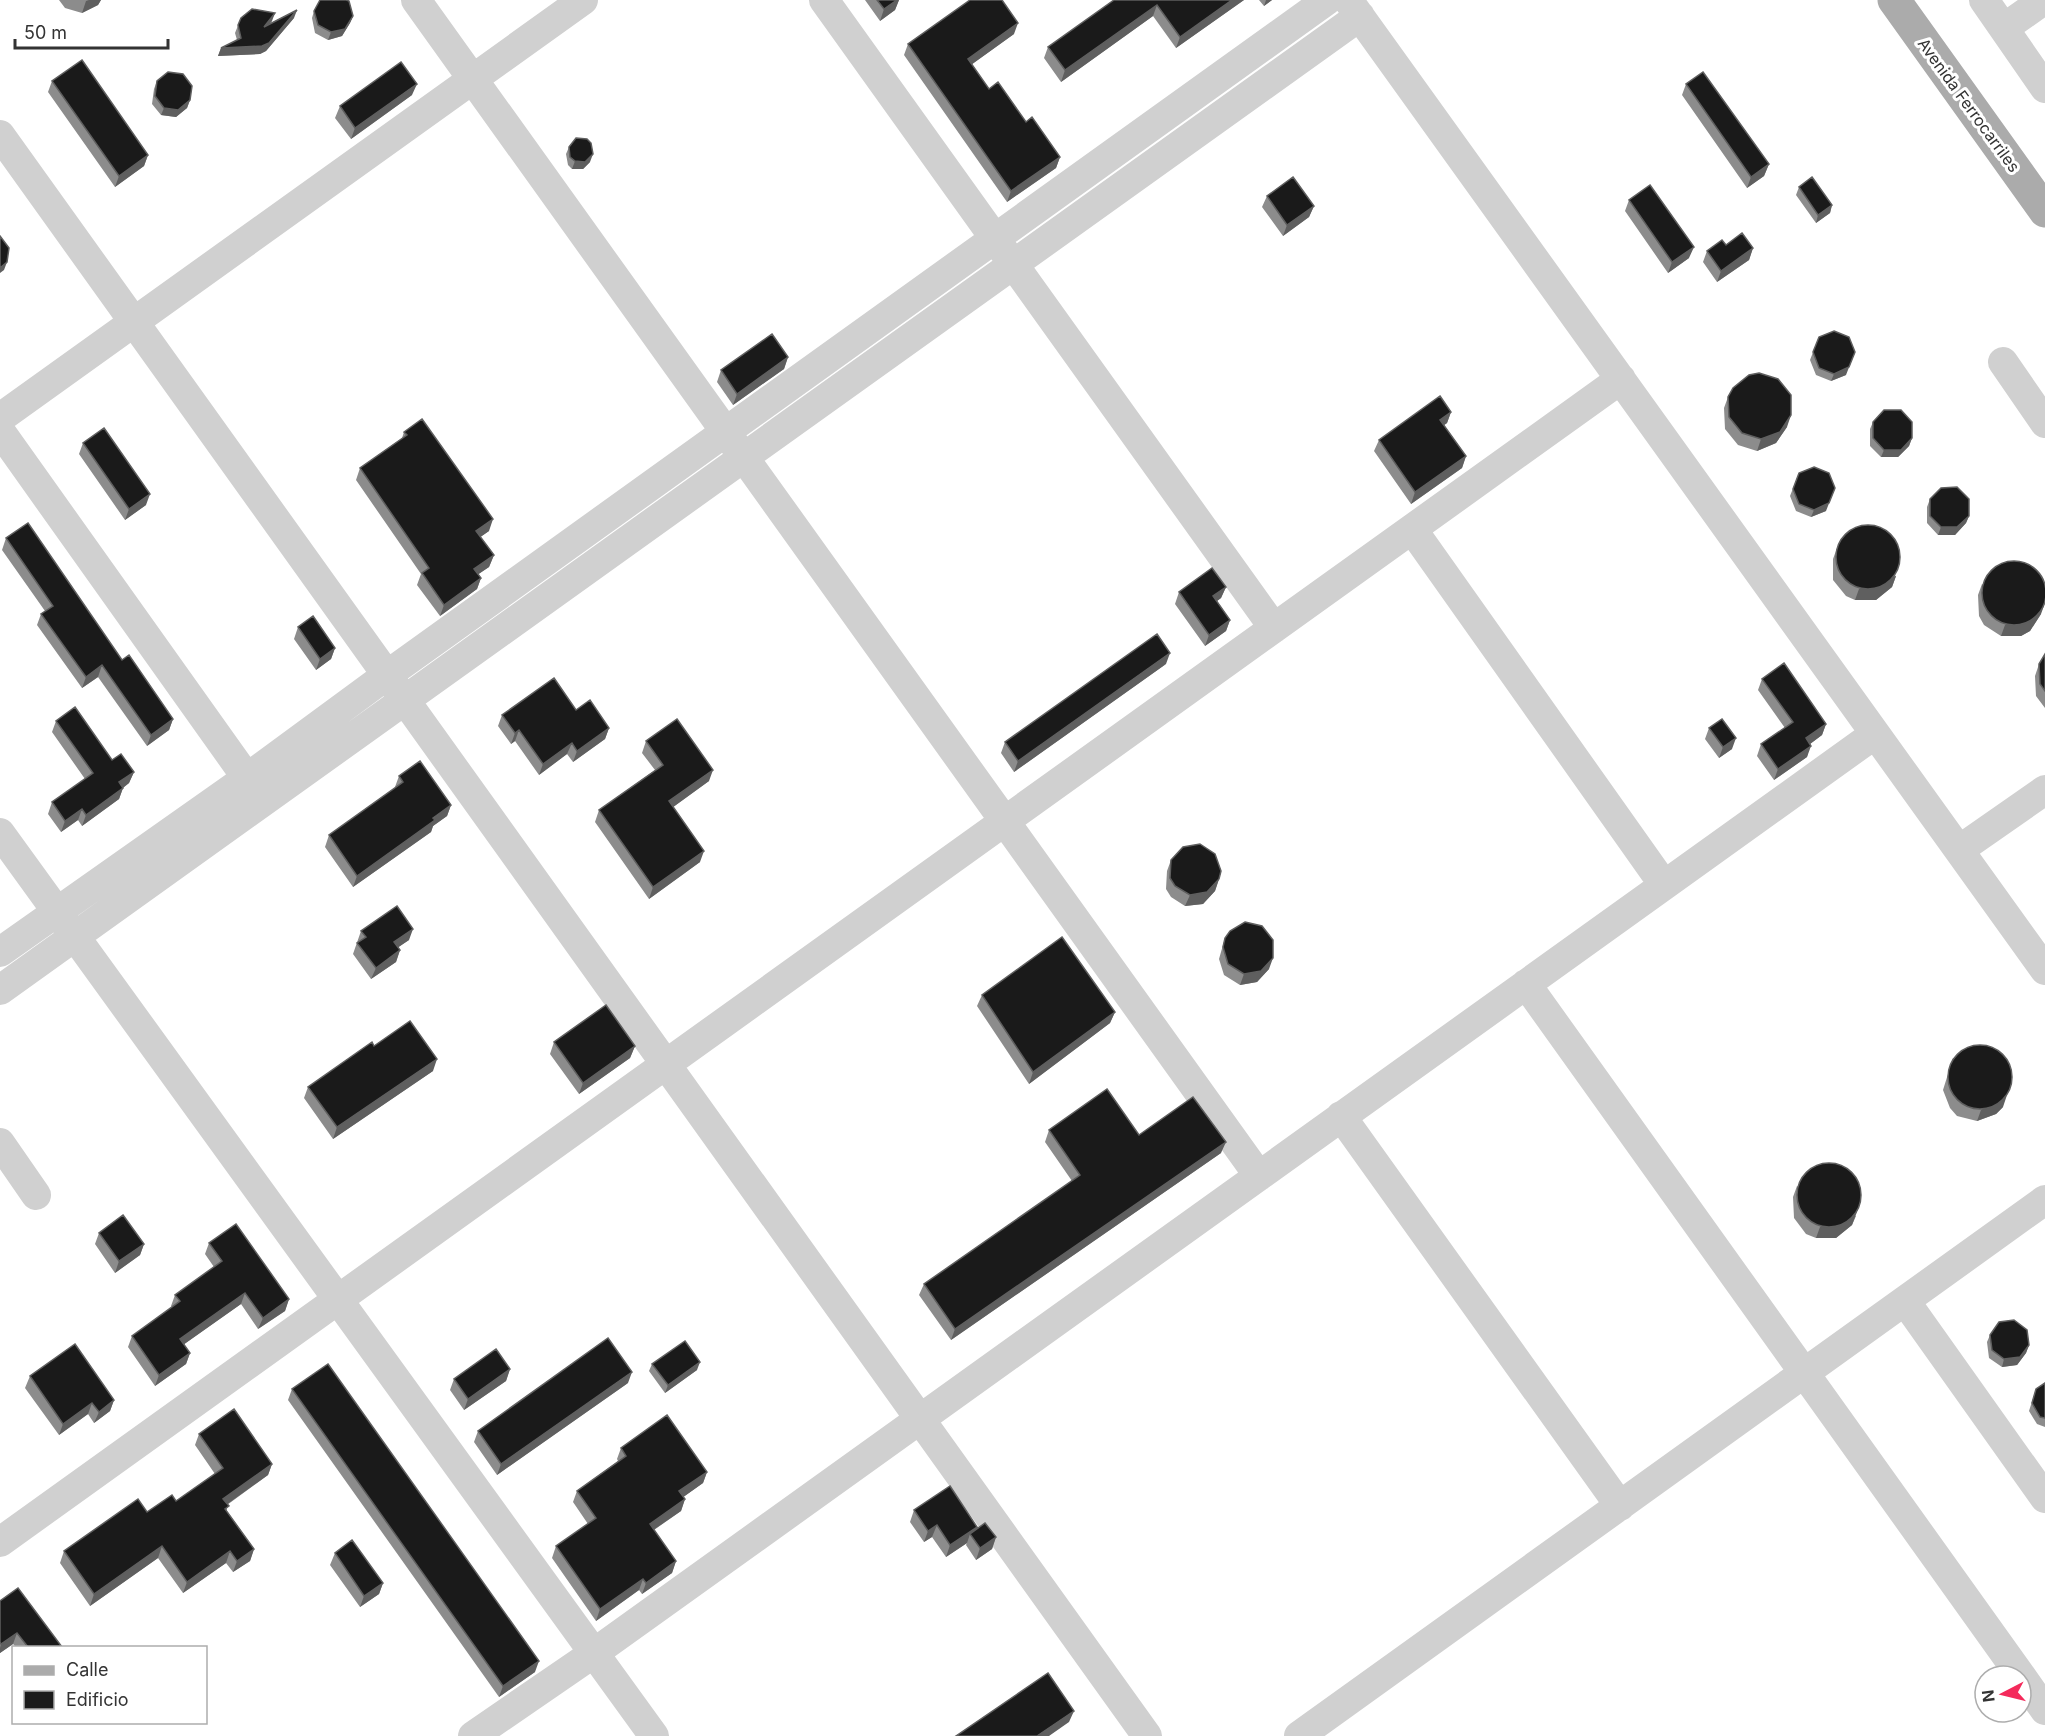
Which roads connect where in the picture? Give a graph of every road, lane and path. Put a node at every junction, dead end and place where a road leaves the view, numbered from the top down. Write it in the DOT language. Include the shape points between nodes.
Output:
graph roads {
  1 [pos="416,0"];
  2 [pos="583,0"];
  3 [pos="824,0"];
  4 [pos="1327,0"];
  5 [pos="1894,0"];
  6 [pos="1983,0"];
  7 [pos="2044,0"];
  8 [pos="1354,8"];
  9 [pos="2004,28"];
  10 [pos="1277,36"];
  11 [pos="1296,62"];
  12 [pos="1224,74"];
  13 [pos="473,79"];
  14 [pos="2045,88"];
  15 [pos="1243,100"];
  16 [pos="0,135"];
  17 [pos="2045,211"];
  18 [pos="995,238"];
  19 [pos="1014,264"];
  20 [pos="134,322"];
  21 [pos="2003,362"];
  22 [pos="1621,379"];
  23 [pos="0,418"];
  24 [pos="2045,423"];
  25 [pos="0,431"];
  26 [pos="725,432"];
  27 [pos="744,457"];
  28 [pos="1412,529"];
  29 [pos="1274,628"];
  30 [pos="387,675"];
  31 [pos="405,700"];
  32 [pos="1875,734"];
  33 [pos="248,778"];
  34 [pos="2045,790"];
  35 [pos="1005,821"];
  36 [pos="0,833"];
  37 [pos="1959,850"];
  38 [pos="1664,885"];
  39 [pos="56,911"];
  40 [pos="74,936"];
  41 [pos="0,952"];
  42 [pos="2045,970"];
  43 [pos="1526,984"];
  44 [pos="0,990"];
  45 [pos="666,1064"];
  46 [pos="1341,1116"];
  47 [pos="0,1143"];
  48 [pos="1259,1176"];
  49 [pos="36,1195"];
  50 [pos="2045,1200"];
  51 [pos="336,1301"];
  52 [pos="1905,1301"];
  53 [pos="1804,1373"];
  54 [pos="920,1418"];
  55 [pos="2045,1498"];
  56 [pos="1620,1506"];
  57 [pos="0,1542"];
  58 [pos="594,1653"];
  59 [pos="2012,1664"];
  60 [pos="2033,1693"];
  61 [pos="2045,1710"];
  62 [pos="473,1736"];
  63 [pos="654,1736"];
  64 [pos="1147,1736"];
  65 [pos="1299,1736"];
  1 -- 13 [label="street"];
  2 -- 13 [label="street"];
  3 -- 18 [label="street"];
  4 -- 10 [label="street"];
  5 -- 17 [label="main road, Avenida Ferrocarriles"];
  6 -- 9 [label="street"];
  7 -- 9 [label="street"];
  8 -- 11 [label="street"];
  8 -- 22 [label="street"];
  9 -- 14 [label="street"];
  10 -- 11 [label="street"];
  10 -- 12 [label="street"];
  11 -- 15 [label="street"];
  12 -- 15 [label="street"];
  12 -- 18 [label="street"];
  13 -- 20 [label="street"];
  13 -- 26 [label="street"];
  15 -- 19 [label="street"];
  16 -- 20 [label="street"];
  18 -- 19 [label="street"];
  18 -- 26 [label="street"];
  19 -- 27 [label="street"];
  19 -- 29 [label="street"];
  20 -- 23 [label="street"];
  20 -- 30 [label="street"];
  21 -- 24 [label="street"];
  22 -- 28 [label="street"];
  22 -- 32 [label="street"];
  25 -- 33 [label="street"];
  26 -- 27 [label="street"];
  26 -- 30 [label="street"];
  27 -- 31 [label="street"];
  27 -- 35 [label="street"];
  28 -- 29 [label="street"];
  28 -- 38 [label="street"];
  29 -- 35 [label="street"];
  30 -- 31 [label="street"];
  30 -- 33 [label="street"];
  31 -- 40 [label="street"];
  31 -- 45 [label="street"];
  32 -- 37 [label="street"];
  32 -- 38 [label="street"];
  33 -- 39 [label="street"];
  34 -- 37 [label="street"];
  35 -- 45 [label="street"];
  35 -- 48 [label="street"];
  36 -- 39 [label="street"];
  37 -- 42 [label="street"];
  38 -- 43 [label="street"];
  39 -- 40 [label="street"];
  39 -- 41 [label="street"];
  40 -- 44 [label="street"];
  40 -- 51 [label="street"];
  43 -- 46 [label="street"];
  43 -- 53 [label="street"];
  45 -- 51 [label="street"];
  45 -- 54 [label="street"];
  46 -- 48 [label="street"];
  46 -- 56 [label="street"];
  47 -- 49 [label="street"];
  48 -- 54 [label="street"];
  50 -- 52 [label="street"];
  51 -- 57 [label="street"];
  51 -- 58 [label="street"];
  52 -- 53 [label="street"];
  52 -- 55 [label="street"];
  53 -- 56 [label="street"];
  53 -- 59 [label="street"];
  54 -- 58 [label="street"];
  54 -- 64 [label="street"];
  56 -- 65 [label="street"];
  58 -- 62 [label="street"];
  58 -- 63 [label="street"];
  60 -- 61 [label="street"];
}
